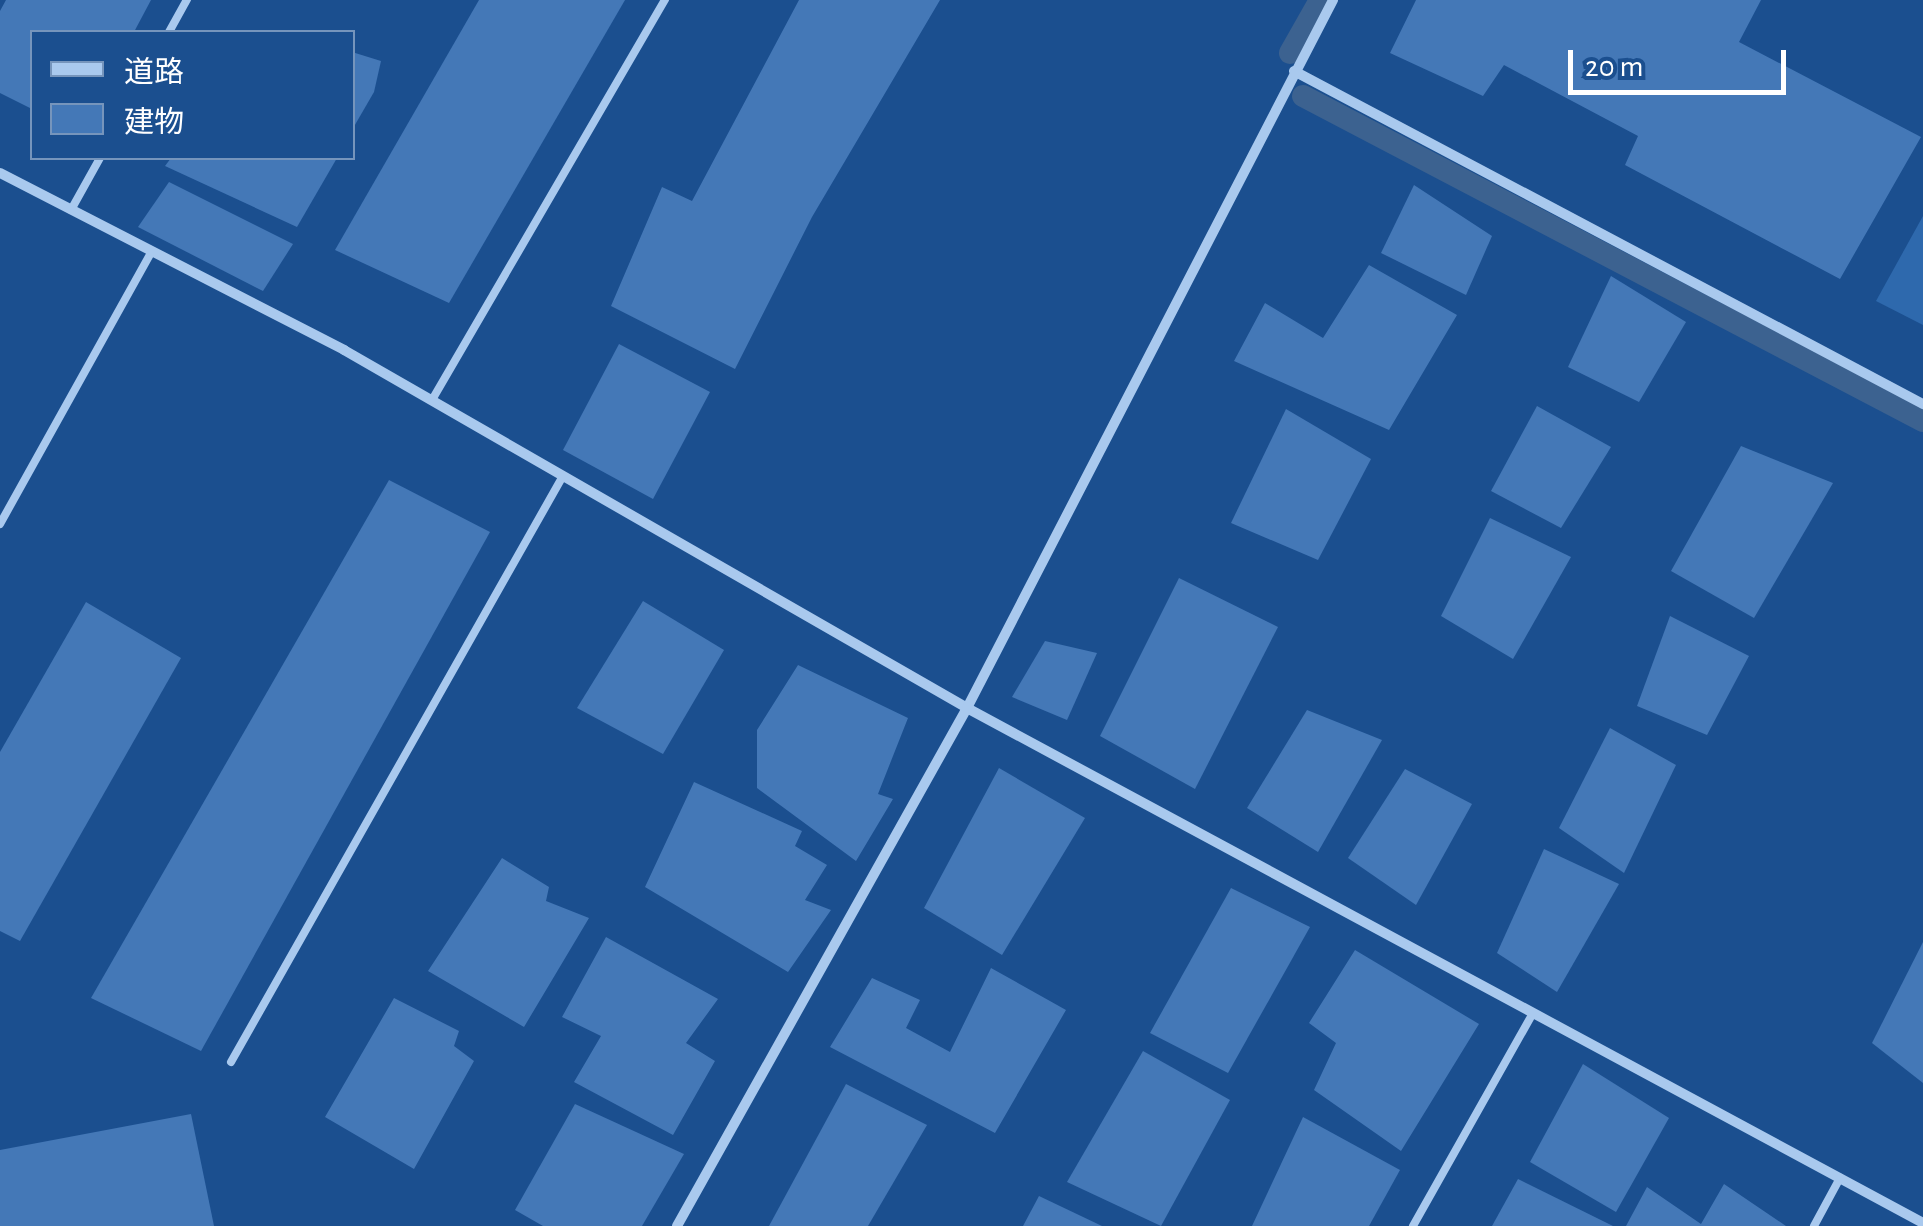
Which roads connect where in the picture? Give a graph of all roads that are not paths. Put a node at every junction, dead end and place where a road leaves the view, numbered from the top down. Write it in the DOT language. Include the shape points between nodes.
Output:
graph roads {
  1 [pos="187,0"];
  2 [pos="665,0"];
  3 [pos="1333,0"];
  4 [pos="170,30"];
  5 [pos="1294,71"];
  6 [pos="99,160"];
  7 [pos="0,173"];
  8 [pos="71,210"];
  9 [pos="152,251"];
  10 [pos="432,400"];
  11 [pos="1923,404"];
  12 [pos="563,476"];
  13 [pos="0,524"];
  14 [pos="967,708"];
  15 [pos="1534,1012"];
  16 [pos="231,1062"];
  17 [pos="1840,1178"];
  18 [pos="1923,1223"];
  19 [pos="676,1226"];
  20 [pos="1413,1226"];
  21 [pos="1814,1226"];
  1 -- 4 [label="lane"];
  2 -- 10 [label="lane"];
  3 -- 5 [label="street"];
  5 -- 11 [label="street"];
  5 -- 14 [label="street"];
  6 -- 8 [label="lane"];
  7 -- 8 [label="street"];
  8 -- 9 [label="street"];
  9 -- 10 [label="street"];
  9 -- 13 [label="lane"];
  10 -- 12 [label="street"];
  12 -- 14 [label="street"];
  12 -- 16 [label="lane"];
  14 -- 15 [label="street"];
  14 -- 19 [label="street"];
  15 -- 17 [label="street"];
  15 -- 20 [label="lane"];
  17 -- 18 [label="street"];
  17 -- 21 [label="lane"];
}
